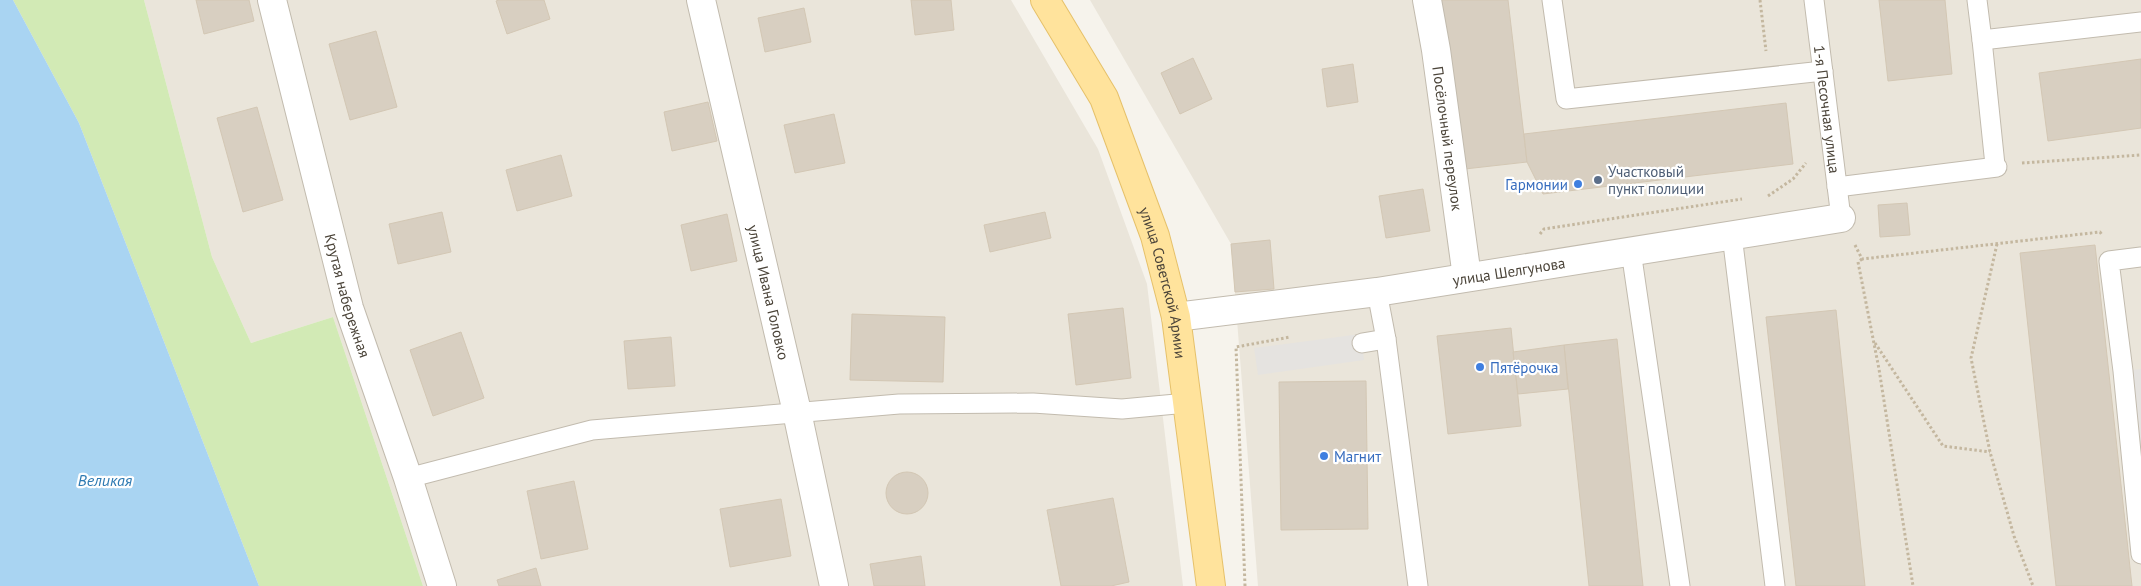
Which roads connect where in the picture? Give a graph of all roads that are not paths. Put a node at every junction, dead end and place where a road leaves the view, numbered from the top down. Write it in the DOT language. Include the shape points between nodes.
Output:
graph roads {
  1 [pos="272,0"];
  2 [pos="701,0"];
  3 [pos="1427,0"];
  4 [pos="1552,0"];
  5 [pos="1814,0"];
  6 [pos="1977,0"];
  7 [pos="1054,6"];
  8 [pos="2141,22"];
  9 [pos="1982,40"];
  10 [pos="1822,71"];
  11 [pos="1837,188"];
  12 [pos="1841,218"];
  13 [pos="1732,235"];
  14 [pos="1632,251"];
  15 [pos="2141,257"];
  16 [pos="1467,277"];
  17 [pos="1377,292"];
  18 [pos="1176,317"];
  19 [pos="1386,339"];
  20 [pos="1362,343"];
  21 [pos="1187,403"];
  22 [pos="797,412"];
  23 [pos="408,478"];
  24 [pos="2141,554"];
  25 [pos="442,586"];
  26 [pos="834,586"];
  27 [pos="1211,586"];
  28 [pos="1418,586"];
  29 [pos="1680,586"];
  30 [pos="1775,586"];
  1 -- 23 [label="street, Крутая набережная" via="349,308"];
  2 -- 22 [label="street, улица Ивана Головко"];
  3 -- 16 [label="street, Посёлочный переулок"];
  4 -- 10 [label="lane" via="1566,99"];
  5 -- 10 [label="lane, 1-я Песочная улица"];
  6 -- 9 [label="lane"];
  7 -- 18 [label="main road, улица Советской Армии" via="1104,98 1156,236"];
  8 -- 9 [label="lane"];
  9 -- 11 [label="lane" via="1997,167"];
  10 -- 11 [label="lane, 1-я Песочная улица"];
  11 -- 12 [label="lane, 1-я Песочная улица"];
  12 -- 13 [label="street, улица Шелгунова"];
  13 -- 14 [label="street, улица Шелгунова"];
  13 -- 30 [label="lane"];
  14 -- 16 [label="street, улица Шелгунова"];
  14 -- 29 [label="lane"];
  15 -- 24 [label="lane" via="2109,261"];
  16 -- 17 [label="street, улица Шелгунова"];
  17 -- 18 [label="street, улица Шелгунова"];
  17 -- 19 [label="lane"];
  18 -- 21 [label="main road, улица Советской Армии"];
  19 -- 20 [label="lane"];
  19 -- 28 [label="lane"];
  21 -- 22 [label="lane" via="1122,409 1033,403 899,404"];
  21 -- 27 [label="main road, улица Советской Армии"];
  22 -- 23 [label="lane" via="592,430"];
  22 -- 26 [label="street, улица Ивана Головко"];
  23 -- 25 [label="street, Крутая набережная"];
}
